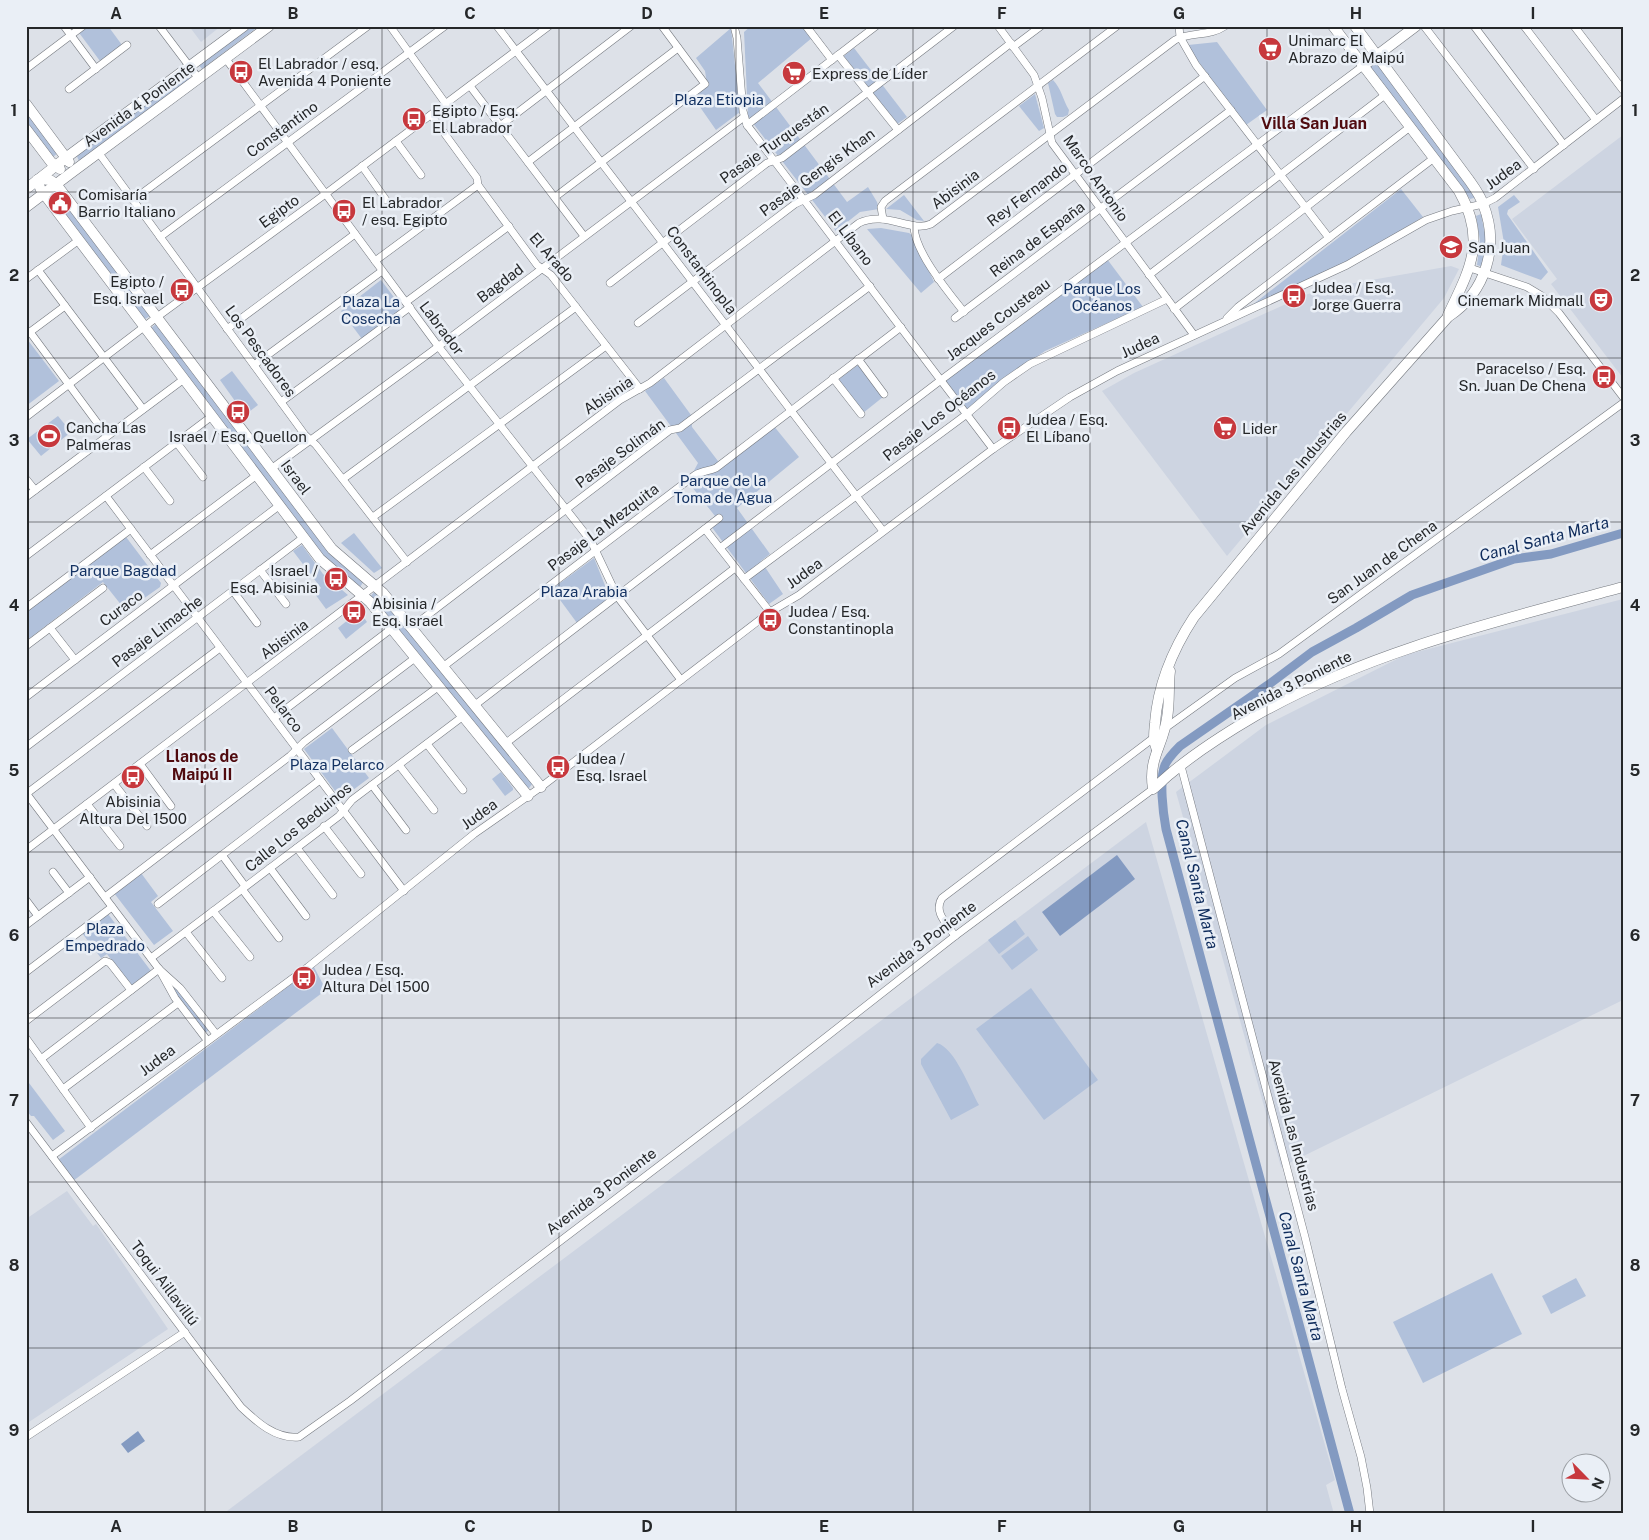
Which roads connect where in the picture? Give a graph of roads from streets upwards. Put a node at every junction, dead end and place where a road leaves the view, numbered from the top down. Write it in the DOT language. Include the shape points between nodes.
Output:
graph roads {
  1 [pos="64,26"];
  2 [pos="83,26"];
  3 [pos="159,26"];
  4 [pos="244,26"];
  5 [pos="270,26"];
  6 [pos="368,26"];
  7 [pos="390,26"];
  8 [pos="445,26"];
  9 [pos="497,26"];
  10 [pos="549,26"];
  11 [pos="631,26"];
  12 [pos="662,26"];
  13 [pos="743,26"];
  14 [pos="806,26"];
  15 [pos="954,26"];
  16 [pos="998,26"];
  17 [pos="1041,26"];
  18 [pos="1117,26"];
  19 [pos="1179,26"];
  20 [pos="1225,26"];
  21 [pos="1333,26"];
  22 [pos="1354,26"];
  23 [pos="1416,26"];
  24 [pos="1424,26"];
  25 [pos="1474,26"];
  26 [pos="1524,26"];
  27 [pos="1574,26"];
  28 [pos="872,28"];
  29 [pos="735,29"];
  30 [pos="71,36"];
  31 [pos="1180,37"];
  32 [pos="127,45"];
  33 [pos="1012,45"];
  34 [pos="678,48"];
  35 [pos="516,51"];
  36 [pos="409,53"];
  37 [pos="1377,56"];
  38 [pos="835,57"];
  39 [pos="226,59"];
  40 [pos="1363,66"];
  41 [pos="190,67"];
  42 [pos="96,68"];
  43 [pos="26,69"];
  44 [pos="1205,76"];
  45 [pos="199,79"];
  46 [pos="470,86"];
  47 [pos="1038,87"];
  48 [pos="68,89"];
  49 [pos="1623,90"];
  50 [pos="547,91"];
  51 [pos="868,92"];
  52 [pos="1385,95"];
  53 [pos="1623,99"];
  54 [pos="26,104"];
  55 [pos="446,104"];
  56 [pos="260,106"];
  57 [pos="1230,110"];
  58 [pos="431,115"];
  59 [pos="744,117"];
  60 [pos="1596,120"];
  61 [pos="747,125"];
  62 [pos="500,126"];
  63 [pos="575,127"];
  64 [pos="1410,127"];
  65 [pos="26,130"];
  66 [pos="898,130"];
  67 [pos="1050,134"];
  68 [pos="396,141"];
  69 [pos="288,142"];
  70 [pos="1257,144"];
  71 [pos="1564,145"];
  72 [pos="98,152"];
  73 [pos="66,157"];
  74 [pos="1434,158"];
  75 [pos="775,161"];
  76 [pos="528,162"];
  77 [pos="602,162"];
  78 [pos="56,166"];
  79 [pos="362,166"];
  80 [pos="1534,169"];
  81 [pos="71,172"];
  82 [pos="421,175"];
  83 [pos="1075,175"];
  84 [pos="1280,175"];
  85 [pos="38,180"];
  86 [pos="56,184"];
  87 [pos="478,185"];
  88 [pos="26,189"];
  89 [pos="44,194"];
  90 [pos="326,194"];
  91 [pos="554,197"];
  92 [pos="133,200"];
  93 [pos="386,200"];
  94 [pos="804,200"];
  95 [pos="632,201"];
  96 [pos="1483,204"];
  97 [pos="26,207"];
  98 [pos="1467,207"];
  99 [pos="1100,208"];
  100 [pos="1305,208"];
  101 [pos="883,219"];
  102 [pos="509,226"];
  103 [pos="914,226"];
  104 [pos="355,234"];
  105 [pos="584,236"];
  106 [pos="160,237"];
  107 [pos="1329,238"];
  108 [pos="79,240"];
  109 [pos="836,241"];
  110 [pos="663,242"];
  111 [pos="1126,243"];
  112 [pos="375,260"];
  113 [pos="542,268"];
  114 [pos="1470,268"];
  115 [pos="38,270"];
  116 [pos="382,271"];
  117 [pos="1485,273"];
  118 [pos="1149,275"];
  119 [pos="26,279"];
  120 [pos="938,279"];
  121 [pos="694,282"];
  122 [pos="610,283"];
  123 [pos="870,286"];
  124 [pos="197,288"];
  125 [pos="1167,299"];
  126 [pos="408,305"];
  127 [pos="65,306"];
  128 [pos="576,308"];
  129 [pos="1174,309"];
  130 [pos="964,312"];
  131 [pos="1448,317"];
  132 [pos="157,318"];
  133 [pos="955,318"];
  134 [pos="1225,321"];
  135 [pos="638,323"];
  136 [pos="727,325"];
  137 [pos="145,327"];
  138 [pos="901,327"];
  139 [pos="227,329"];
  140 [pos="28,334"];
  141 [pos="1194,335"];
  142 [pos="438,346"];
  143 [pos="606,346"];
  144 [pos="104,358"];
  145 [pos="858,359"];
  146 [pos="254,365"];
  147 [pos="760,369"];
  148 [pos="184,378"];
  149 [pos="833,378"];
  150 [pos="941,380"];
  151 [pos="69,384"];
  152 [pos="470,386"];
  153 [pos="640,389"];
  154 [pos="884,394"];
  155 [pos="1623,397"];
  156 [pos="281,402"];
  157 [pos="1623,402"];
  158 [pos="143,409"];
  159 [pos="791,410"];
  160 [pos="861,414"];
  161 [pos="967,414"];
  162 [pos="212,416"];
  163 [pos="26,417"];
  164 [pos="500,424"];
  165 [pos="107,436"];
  166 [pos="310,440"];
  167 [pos="177,443"];
  168 [pos="993,449"];
  169 [pos="832,464"];
  170 [pos="534,466"];
  171 [pos="144,467"];
  172 [pos="271,468"];
  173 [pos="257,475"];
  174 [pos="203,477"];
  175 [pos="26,479"];
  176 [pos="343,479"];
  177 [pos="35,490"];
  178 [pos="106,496"];
  179 [pos="856,496"];
  180 [pos="26,497"];
  181 [pos="170,501"];
  182 [pos="280,505"];
  183 [pos="566,509"];
  184 [pos="373,517"];
  185 [pos="718,518"];
  186 [pos="130,529"];
  187 [pos="705,529"];
  188 [pos="883,531"];
  189 [pos="304,537"];
  190 [pos="720,548"];
  191 [pos="596,550"];
  192 [pos="150,555"];
  193 [pos="26,556"];
  194 [pos="407,562"];
  195 [pos="735,568"];
  196 [pos="260,570"];
  197 [pos="744,579"];
  198 [pos="174,586"];
  199 [pos="376,586"];
  200 [pos="1623,587"];
  201 [pos="103,588"];
  202 [pos="233,591"];
  203 [pos="363,596"];
  204 [pos="617,596"];
  205 [pos="286,604"];
  206 [pos="26,608"];
  207 [pos="770,612"];
  208 [pos="198,618"];
  209 [pos="257,623"];
  210 [pos="412,627"];
  211 [pos="50,628"];
  212 [pos="391,628"];
  213 [pos="647,636"];
  214 [pos="26,646"];
  215 [pos="220,648"];
  216 [pos="415,658"];
  217 [pos="1172,658"];
  218 [pos="75,660"];
  219 [pos="444,666"];
  220 [pos="681,680"];
  221 [pos="247,683"];
  222 [pos="438,687"];
  223 [pos="26,697"];
  224 [pos="475,705"];
  225 [pos="462,717"];
  226 [pos="274,718"];
  227 [pos="1165,728"];
  228 [pos="1154,737"];
  229 [pos="506,743"];
  230 [pos="427,744"];
  231 [pos="26,747"];
  232 [pos="297,749"];
  233 [pos="352,750"];
  234 [pos="1157,750"];
  235 [pos="140,764"];
  236 [pos="400,764"];
  237 [pos="1181,766"];
  238 [pos="320,780"];
  239 [pos="114,784"];
  240 [pos="372,785"];
  241 [pos="541,787"];
  242 [pos="1156,787"];
  243 [pos="462,790"];
  244 [pos="26,793"];
  245 [pos="528,796"];
  246 [pos="87,804"];
  247 [pos="171,806"];
  248 [pos="343,810"];
  249 [pos="434,810"];
  250 [pos="147,826"];
  251 [pos="324,826"];
  252 [pos="54,829"];
  253 [pos="406,830"];
  254 [pos="120,846"];
  255 [pos="297,848"];
  256 [pos="26,850"];
  257 [pos="222,855"];
  258 [pos="270,868"];
  259 [pos="53,872"];
  260 [pos="361,874"];
  261 [pos="90,877"];
  262 [pos="244,888"];
  263 [pos="404,891"];
  264 [pos="69,893"];
  265 [pos="334,895"];
  266 [pos="105,897"];
  267 [pos="26,900"];
  268 [pos="158,904"];
  269 [pos="112,907"];
  270 [pos="213,911"];
  271 [pos="38,916"];
  272 [pos="306,916"];
  273 [pos="26,925"];
  274 [pos="186,932"];
  275 [pos="955,936"];
  276 [pos="279,938"];
  277 [pos="250,957"];
  278 [pos="151,958"];
  279 [pos="159,969"];
  280 [pos="26,972"];
  281 [pos="222,978"];
  282 [pos="131,990"];
  283 [pos="178,1002"];
  284 [pos="26,1021"];
  285 [pos="216,1034"];
  286 [pos="26,1038"];
  287 [pos="207,1040"];
  288 [pos="41,1058"];
  289 [pos="63,1089"];
  290 [pos="26,1122"];
  291 [pos="91,1128"];
  292 [pos="52,1156"];
  293 [pos="185,1332"];
  294 [pos="26,1436"];
  295 [pos="298,1437"];
  296 [pos="1370,1514"];
  1 -- 30 [label="street"];
  2 -- 30 [label="street"];
  3 -- 41 [label="street"];
  4 -- 41 [label="street, Avenida 4 Poniente"];
  5 -- 39 [label="street, Avenida 4 Poniente"];
  6 -- 56 [label="street"];
  7 -- 36 [label="street"];
  8 -- 36 [label="street, Constantino"];
  9 -- 35 [label="street, Constantinopla"];
  10 -- 35 [label="street, Egipto"];
  11 -- 50 [label="street"];
  12 -- 34 [label="street"];
  13 -- 29 [label="street"];
  14 -- 38 [label="street"];
  15 -- 51 [label="street, Pasaje Turquestán"];
  16 -- 33 [label="street, Marco Antonio"];
  17 -- 33 [label="street, Pasaje Gengis Khan"];
  18 -- 47 [label="street"];
  19 -- 31 [label="street"];
  20 -- 31 [label="street, Abisinia" via="1209,33"];
  21 -- 40 [label="street, Avenida Las Industrias"];
  22 -- 37 [label="street, Avenida Las Industrias"];
  23 -- 37 [label="street, Jacques Cousteau"];
  24 -- 80 [label="street"];
  25 -- 71 [label="street"];
  26 -- 60 [label="street"];
  27 -- 49 [label="street"];
  28 -- 38 [label="street"];
  29 -- 59 [label="street, El Líbano"];
  30 -- 42 [label="street"];
  30 -- 43 [label="street"];
  31 -- 44 [label="street"];
  31 -- 67 [label="street, Abisinia"];
  32 -- 42 [label="street"];
  33 -- 47 [label="street, Marco Antonio" via="1030,69"];
  33 -- 66 [label="street, Pasaje Gengis Khan"];
  34 -- 63 [label="street"];
  34 -- 77 [label="street" via="705,84"];
  35 -- 46 [label="street, Egipto"];
  35 -- 50 [label="street, Constantinopla"];
  36 -- 55 [label="street"];
  36 -- 69 [label="street, Constantino"];
  37 -- 40 [label="street, Jacques Cousteau"];
  37 -- 96 [label="street, Avenida Las Industrias" via="1469,180"];
  38 -- 51 [label="street"];
  38 -- 61 [label="street"];
  39 -- 45 [label="street, Avenida 4 Poniente"];
  39 -- 56 [label="street, Labrador"];
  40 -- 52 [label="street, Avenida Las Industrias"];
  40 -- 70 [label="street, Jacques Cousteau"];
  41 -- 45 [label="street"];
  41 -- 73 [label="street, Avenida 4 Poniente"];
  42 -- 48 [label="street"];
  44 -- 57 [label="street"];
  44 -- 83 [label="street, Rey Fernando"];
  45 -- 72 [label="street, Avenida 4 Poniente"];
  46 -- 55 [label="street, Egipto"];
  46 -- 62 [label="street"];
  47 -- 67 [label="street, Marco Antonio"];
  47 -- 101 [label="street" via="883,203"];
  50 -- 62 [label="street"];
  50 -- 63 [label="street, Constantinopla"];
  51 -- 66 [label="street"];
  51 -- 75 [label="street, Pasaje Turquestán"];
  52 -- 64 [label="street, Avenida Las Industrias"];
  52 -- 84 [label="street"];
  53 -- 60 [label="street, Judea"];
  54 -- 73 [label="street"];
  55 -- 58 [label="street, Egipto"];
  56 -- 69 [label="street, Labrador"];
  56 -- 92 [label="street"];
  57 -- 70 [label="street"];
  57 -- 99 [label="street, Reina de España"];
  58 -- 68 [label="street, Egipto"];
  58 -- 87 [label="street, El Arado" via="477,178"];
  59 -- 61 [label="street, El Líbano"];
  59 -- 95 [label="street, Bagdad"];
  60 -- 71 [label="street, Judea"];
  61 -- 75 [label="street, El Líbano"];
  62 -- 76 [label="street"];
  63 -- 76 [label="street"];
  63 -- 77 [label="street, Constantinopla"];
  64 -- 74 [label="street, Avenida Las Industrias"];
  64 -- 100 [label="street"];
  65 -- 78 [label="street"];
  66 -- 94 [label="street, Pasaje Gengis Khan"];
  67 -- 83 [label="street, Marco Antonio" via="1052,143"];
  67 -- 103 [label="street, Abisinia" via="934,222"];
  68 -- 79 [label="street, Egipto"];
  68 -- 82 [label="street"];
  69 -- 90 [label="street, Labrador"];
  69 -- 106 [label="street, Constantino"];
  70 -- 84 [label="street"];
  70 -- 111 [label="street, Jacques Cousteau"];
  71 -- 80 [label="street, Judea"];
  72 -- 81 [label="street, Avenida 4 Poniente"];
  72 -- 92 [label="street, Los Pescadores"];
  73 -- 78 [label="street, Avenida 4 Poniente"];
  73 -- 81 [label="street"];
  74 -- 98 [label="street, Avenida Las Industrias"];
  74 -- 107 [label="street"];
  75 -- 94 [label="street, El Líbano"];
  75 -- 110 [label="street, Pasaje Turquestán" via="767,163"];
  76 -- 91 [label="street"];
  77 -- 91 [label="street"];
  77 -- 95 [label="street, Constantinopla"];
  78 -- 81 [label="street"];
  78 -- 85 [label="street, Avenida 4 Poniente"];
  79 -- 90 [label="street, Egipto"];
  79 -- 93 [label="street"];
  80 -- 96 [label="street, Judea"];
  81 -- 86 [label="street, Avenida 4 Poniente"];
  83 -- 99 [label="street, Marco Antonio"];
  83 -- 120 [label="street, Rey Fernando"];
  84 -- 100 [label="street"];
  84 -- 118 [label="street"];
  85 -- 86 [label="street" via="50,180"];
  85 -- 88 [label="street, Avenida 4 Poniente"];
  85 -- 89 [label="street, Israel"];
  86 -- 89 [label="street, Avenida 4 Poniente"];
  86 -- 132 [label="street, Israel"];
  87 -- 102 [label="street, El Arado"];
  87 -- 112 [label="street"];
  89 -- 97 [label="street, Avenida 4 Poniente"];
  89 -- 108 [label="street, Israel"];
  90 -- 104 [label="street, Labrador"];
  90 -- 124 [label="street, Egipto"];
  91 -- 105 [label="street"];
  92 -- 106 [label="street, Los Pescadores"];
  94 -- 109 [label="street, El Líbano"];
  94 -- 121 [label="street, Pasaje Gengis Khan"];
  95 -- 105 [label="street, Bagdad"];
  95 -- 110 [label="street, Constantinopla"];
  96 -- 98 [label="street, Judea"];
  96 -- 117 [label="street, Avenida Las Industrias" via="1490,243"];
  98 -- 114 [label="street, Avenida Las Industrias" via="1473,235"];
  98 -- 134 [label="street, Judea" via="1426,220 1347,266"];
  99 -- 111 [label="street, Marco Antonio"];
  99 -- 130 [label="street, Reina de España"];
  100 -- 107 [label="street"];
  100 -- 129 [label="street"];
  101 -- 103 [label="street, Abisinia"];
  101 -- 109 [label="street, Abisinia" via="862,221"];
  102 -- 113 [label="street, El Arado"];
  102 -- 126 [label="street"];
  103 -- 120 [label="street"];
  104 -- 112 [label="street, Labrador"];
  104 -- 139 [label="street"];
  105 -- 113 [label="street, Bagdad"];
  106 -- 124 [label="street, Los Pescadores"];
  107 -- 134 [label="street" via="1238,307"];
  108 -- 115 [label="street"];
  108 -- 137 [label="street, Israel"];
  109 -- 123 [label="street, El Líbano"];
  109 -- 136 [label="street, Abisinia"];
  110 -- 121 [label="street, Constantinopla"];
  110 -- 122 [label="street, Pasaje Turquestán"];
  111 -- 118 [label="street, Marco Antonio"];
  111 -- 150 [label="street, Jacques Cousteau"];
  112 -- 116 [label="street, Labrador"];
  113 -- 128 [label="street, El Arado"];
  113 -- 142 [label="street, Bagdad"];
  114 -- 117 [label="street"];
  114 -- 131 [label="street, Avenida Las Industrias"];
  115 -- 119 [label="street"];
  115 -- 127 [label="street"];
  116 -- 126 [label="street, Labrador"];
  116 -- 146 [label="street"];
  117 -- 131 [label="street, Avenida Las Industrias" via="1462,306"];
  117 -- 155 [label="street" via="1527,287 1546,299"];
  118 -- 125 [label="street, Marco Antonio"];
  120 -- 130 [label="street"];
  121 -- 135 [label="street, Pasaje Gengis Khan"];
  121 -- 136 [label="street, Constantinopla"];
  123 -- 138 [label="street, El Líbano"];
  123 -- 147 [label="street, Pasaje Solimán"];
  124 -- 132 [label="street, Egipto"];
  124 -- 139 [label="street, Los Pescadores"];
  125 -- 129 [label="street, Marco Antonio"];
  125 -- 161 [label="street, Pasaje Los Océanos" via="1030,364"];
  126 -- 142 [label="street, Labrador"];
  126 -- 156 [label="street"];
  127 -- 140 [label="street"];
  127 -- 144 [label="street"];
  128 -- 143 [label="street, El Arado"];
  128 -- 152 [label="street"];
  129 -- 141 [label="street, Marco Antonio"];
  130 -- 133 [label="street, Reina de España"];
  131 -- 217 [label="street, Avenida Las Industrias" via="1346,432 1194,617"];
  132 -- 137 [label="street, Egipto"];
  132 -- 172 [label="street, Israel"];
  134 -- 141 [label="street, Judea"];
  136 -- 147 [label="street, Constantinopla"];
  136 -- 153 [label="street, Abisinia"];
  137 -- 144 [label="street, Egipto"];
  137 -- 148 [label="street, Israel"];
  138 -- 145 [label="street, Pasaje La Mezquita"];
  138 -- 150 [label="street, El Líbano"];
  139 -- 146 [label="street, Los Pescadores"];
  140 -- 151 [label="street"];
  141 -- 168 [label="street, Judea" via="1117,370 1070,396"];
  142 -- 152 [label="street, Labrador"];
  142 -- 166 [label="street, Bagdad"];
  143 -- 153 [label="street, El Arado"];
  143 -- 164 [label="street"];
  144 -- 151 [label="street, Egipto"];
  144 -- 158 [label="street"];
  145 -- 149 [label="street, Pasaje La Mezquita"];
  145 -- 154 [label="street"];
  146 -- 156 [label="street, Los Pescadores"];
  147 -- 159 [label="street, Constantinopla"];
  147 -- 183 [label="street, Pasaje Solimán" via="680,428 670,430"];
  148 -- 158 [label="street"];
  148 -- 162 [label="street, Israel"];
  149 -- 159 [label="street, Pasaje La Mezquita"];
  149 -- 160 [label="street"];
  150 -- 161 [label="street, El Líbano"];
  150 -- 169 [label="street, Jacques Cousteau"];
  151 -- 163 [label="street, Egipto"];
  151 -- 165 [label="street"];
  152 -- 164 [label="street, Labrador"];
  152 -- 176 [label="street"];
  153 -- 170 [label="street, Abisinia" via="620,400"];
  156 -- 166 [label="street, Los Pescadores"];
  157 -- 227 [label="street, San Juan de Chena" via="1279,654 1235,678"];
  158 -- 165 [label="street"];
  159 -- 169 [label="street, Constantinopla"];
  159 -- 191 [label="street, Pasaje La Mezquita" via="716,468 694,475"];
  161 -- 168 [label="street, El Líbano"];
  161 -- 179 [label="street, Pasaje Los Océanos"];
  162 -- 167 [label="street"];
  162 -- 173 [label="street, Israel"];
  164 -- 170 [label="street, Labrador"];
  164 -- 184 [label="street"];
  165 -- 177 [label="street"];
  166 -- 172 [label="street, Bagdad"];
  166 -- 176 [label="street, Los Pescadores"];
  167 -- 171 [label="street"];
  167 -- 174 [label="street"];
  168 -- 188 [label="street, Judea"];
  169 -- 179 [label="street, Constantinopla"];
  169 -- 190 [label="street, Jacques Cousteau"];
  170 -- 183 [label="street, Labrador"];
  170 -- 194 [label="street, Abisinia"];
  171 -- 178 [label="street"];
  171 -- 181 [label="street"];
  172 -- 199 [label="street, Israel" via="332,549"];
  173 -- 182 [label="street, Israel"];
  173 -- 192 [label="street"];
  175 -- 177 [label="street"];
  176 -- 184 [label="street, Los Pescadores"];
  177 -- 180 [label="street"];
  178 -- 186 [label="street, Pelarco"];
  178 -- 193 [label="street"];
  179 -- 188 [label="street, Constantinopla"];
  179 -- 197 [label="street, Pasaje Los Océanos"];
  182 -- 189 [label="street, Israel"];
  182 -- 198 [label="street, Curaco"];
  183 -- 191 [label="street, Labrador"];
  183 -- 210 [label="street, Pasaje Solimán"];
  184 -- 194 [label="street, Los Pescadores"];
  185 -- 187 [label="street"];
  186 -- 192 [label="street, Pelarco"];
  186 -- 206 [label="street"];
  187 -- 190 [label="street"];
  187 -- 204 [label="street"];
  188 -- 207 [label="street, Judea" via="799,596"];
  189 -- 196 [label="street, Pasaje Limache"];
  189 -- 203 [label="street, Israel" via="325,563"];
  190 -- 195 [label="street"];
  191 -- 204 [label="street, Labrador"];
  191 -- 219 [label="street, Pasaje La Mezquita"];
  192 -- 198 [label="street, Pelarco"];
  194 -- 199 [label="street, Abisinia"];
  195 -- 197 [label="street"];
  195 -- 213 [label="street"];
  196 -- 202 [label="street, Pasaje Limache"];
  196 -- 205 [label="street"];
  197 -- 207 [label="street"];
  198 -- 208 [label="street, Pelarco"];
  198 -- 218 [label="street, Curaco"];
  199 -- 203 [label="street, Abisinia"];
  199 -- 210 [label="street, Israel"];
  200 -- 237 [label="street, Avenida 3 Poniente" via="1443,636 1369,663 1256,716"];
  201 -- 211 [label="street"];
  202 -- 208 [label="street, Pasaje Limache"];
  202 -- 209 [label="street"];
  203 -- 212 [label="street, Israel"];
  203 -- 221 [label="street, Abisinia"];
  204 -- 213 [label="street, Labrador"];
  204 -- 224 [label="street"];
  207 -- 220 [label="street, Judea"];
  208 -- 215 [label="street, Pelarco"];
  208 -- 231 [label="street, Pasaje Limache"];
  210 -- 219 [label="street, Israel"];
  211 -- 214 [label="street"];
  211 -- 218 [label="street"];
  212 -- 216 [label="street, Israel"];
  212 -- 226 [label="street"];
  213 -- 220 [label="street, Labrador"];
  213 -- 229 [label="street"];
  215 -- 221 [label="street, Pelarco"];
  215 -- 244 [label="street"];
  216 -- 222 [label="street, Israel"];
  216 -- 232 [label="street"];
  217 -- 227 [label="street, Avenida Las Industrias"];
  217 -- 228 [label="street, Avenida Las Industrias" via="1162,681"];
  218 -- 223 [label="street, Curaco"];
  219 -- 224 [label="street, Israel"];
  220 -- 241 [label="street, Judea"];
  221 -- 226 [label="street, Pelarco"];
  221 -- 235 [label="street, Abisinia"];
  222 -- 225 [label="street, Israel"];
  222 -- 233 [label="street"];
  224 -- 229 [label="street, Israel"];
  225 -- 230 [label="street, Calle Los Beduinos"];
  225 -- 245 [label="street, Israel"];
  226 -- 232 [label="street, Pelarco"];
  227 -- 228 [label="street, San Juan de Chena"];
  227 -- 234 [label="street, Avenida Las Industrias"];
  228 -- 234 [label="street, Avenida Las Industrias"];
  228 -- 275 [label="street, San Juan de Chena" via="942,898 940,914"];
  229 -- 241 [label="street, Israel"];
  230 -- 236 [label="street, Calle Los Beduinos"];
  230 -- 243 [label="street"];
  232 -- 238 [label="street, Pelarco"];
  232 -- 266 [label="street"];
  234 -- 242 [label="street, Avenida Las Industrias" via="1151,776"];
  235 -- 239 [label="street, Abisinia"];
  235 -- 247 [label="street"];
  236 -- 240 [label="street, Calle Los Beduinos"];
  236 -- 249 [label="street"];
  237 -- 242 [label="street, Avenida 3 Poniente"];
  237 -- 296 [label="street, Avenida Las Industrias" via="1361,1457"];
  238 -- 248 [label="street, Pelarco"];
  238 -- 257 [label="street"];
  239 -- 246 [label="street, Abisinia"];
  239 -- 250 [label="street"];
  240 -- 248 [label="street, Calle Los Beduinos"];
  240 -- 253 [label="street"];
  241 -- 245 [label="street, Judea"];
  242 -- 275 [label="street, Avenida 3 Poniente"];
  244 -- 252 [label="street"];
  245 -- 263 [label="street, Judea" via="474,834"];
  246 -- 252 [label="street, Abisinia"];
  246 -- 254 [label="street"];
  248 -- 251 [label="street, Calle Los Beduinos"];
  248 -- 263 [label="street, Pelarco"];
  251 -- 255 [label="street, Calle Los Beduinos"];
  251 -- 260 [label="street"];
  252 -- 256 [label="street, Abisinia"];
  252 -- 261 [label="street"];
  255 -- 258 [label="street, Calle Los Beduinos"];
  255 -- 265 [label="street"];
  257 -- 262 [label="street"];
  257 -- 268 [label="street"];
  258 -- 262 [label="street, Calle Los Beduinos"];
  258 -- 272 [label="street"];
  259 -- 264 [label="street"];
  261 -- 264 [label="street"];
  261 -- 266 [label="street"];
  262 -- 270 [label="street, Calle Los Beduinos"];
  262 -- 276 [label="street"];
  263 -- 285 [label="street, Judea"];
  264 -- 271 [label="street"];
  266 -- 269 [label="street"];
  267 -- 271 [label="street"];
  269 -- 278 [label="street"];
  269 -- 280 [label="street"];
  270 -- 274 [label="street, Calle Los Beduinos"];
  270 -- 277 [label="street"];
  271 -- 273 [label="street"];
  274 -- 278 [label="street, Calle Los Beduinos"];
  274 -- 281 [label="street"];
  275 -- 295 [label="street, Avenida 3 Poniente" via="727,1114 350,1401"];
  278 -- 279 [label="street"];
  279 -- 282 [label="street"];
  279 -- 283 [label="street"];
  279 -- 285 [label="street" via="180,988"];
  282 -- 284 [label="street" via="105,961"];
  282 -- 288 [label="street"];
  283 -- 287 [label="street"];
  283 -- 289 [label="street"];
  285 -- 287 [label="street, Judea"];
  286 -- 288 [label="street"];
  287 -- 291 [label="street, Judea"];
  288 -- 289 [label="street"];
  289 -- 291 [label="street"];
  290 -- 292 [label="street, Toqui Aillavillú"];
  291 -- 292 [label="street, Judea"];
  292 -- 293 [label="street, Toqui Aillavillú"];
  293 -- 294 [label="street"];
  293 -- 295 [label="street, Toqui Aillavillú" via="241,1407 279,1436"];
}
